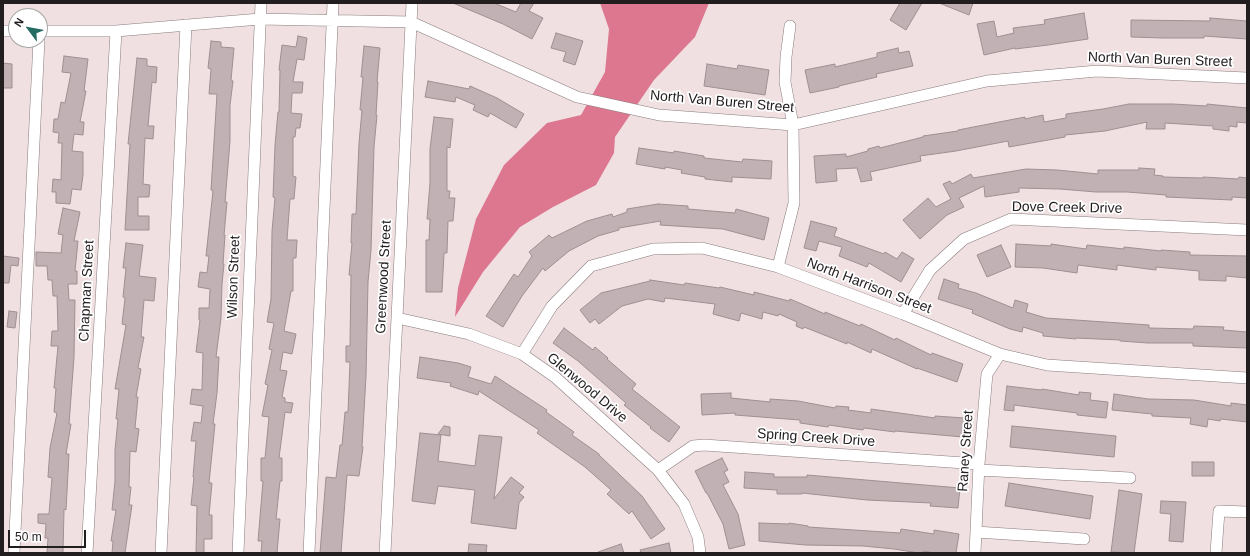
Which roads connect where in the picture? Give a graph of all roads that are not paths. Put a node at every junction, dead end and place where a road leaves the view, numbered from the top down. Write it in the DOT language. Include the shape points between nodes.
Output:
graph roads {
  1 [pos="261,3"];
  2 [pos="333,3"];
  3 [pos="412,3"];
  4 [pos="260,19"];
  5 [pos="332,21"];
  6 [pos="411,22"];
  7 [pos="186,25"];
  8 [pos="790,26"];
  9 [pos="48,31"];
  10 [pos="116,31"];
  11 [pos="39,48"];
  12 [pos="1247,78"];
  13 [pos="793,125"];
  14 [pos="1247,230"];
  15 [pos="778,268"];
  16 [pos="903,314"];
  17 [pos="397,318"];
  18 [pos="522,354"];
  19 [pos="1000,354"];
  20 [pos="1247,378"];
  21 [pos="979,467"];
  22 [pos="658,470"];
  23 [pos="1130,478"];
  24 [pos="1247,512"];
  25 [pos="976,532"];
  26 [pos="1084,539"];
  27 [pos="14,553"];
  28 [pos="87,553"];
  29 [pos="162,553"];
  30 [pos="238,553"];
  31 [pos="310,553"];
  32 [pos="385,553"];
  33 [pos="700,553"];
  34 [pos="975,553"];
  35 [pos="1216,553"];
  1 -- 4 [label="street, Wilson Street"];
  2 -- 5 [label="street"];
  3 -- 6 [label="street, Greenwood Street"];
  4 -- 5 [label="street, North Van Buren Street"];
  4 -- 7 [label="street, North Van Buren Street"];
  4 -- 30 [label="street, Wilson Street"];
  5 -- 6 [label="street, North Van Buren Street"];
  5 -- 31 [label="street"];
  6 -- 13 [label="street, North Van Buren Street" via="577,97 659,115"];
  6 -- 17 [label="street, Greenwood Street"];
  7 -- 10 [label="street, North Van Buren Street"];
  7 -- 29 [label="street"];
  8 -- 13 [label="street" via="786,82"];
  9 -- 10 [label="street, North Van Buren Street"];
  10 -- 28 [label="street, Chapman Street"];
  11 -- 27 [label="street"];
  12 -- 13 [label="street, North Van Buren Street" via="1097,71 987,81"];
  13 -- 15 [label="street" via="794,203"];
  14 -- 16 [label="street, Dove Creek Drive" via="1011,219 964,239 930,270"];
  15 -- 16 [label="street, North Harrison Street"];
  15 -- 18 [label="street, North Harrison Street" via="702,248 653,249 591,266 552,306"];
  16 -- 19 [label="street, North Harrison Street"];
  17 -- 18 [label="street, Glenwood Drive" via="470,334"];
  17 -- 32 [label="street, Greenwood Street"];
  18 -- 22 [label="street, Glenwood Drive" via="556,377"];
  19 -- 20 [label="street, North Harrison Street" via="1047,365"];
  19 -- 21 [label="street, Raney Street" via="987,374"];
  21 -- 22 [label="street, Spring Creek Drive" via="704,445 693,446"];
  21 -- 23 [label="street, Spring Creek Drive"];
  21 -- 25 [label="street, Raney Street"];
  22 -- 33 [label="street, Glenwood Drive" via="684,504 698,537"];
  24 -- 35 [label="street" via="1219,511"];
  25 -- 26 [label="street"];
  25 -- 34 [label="street, Raney Street"];
}
